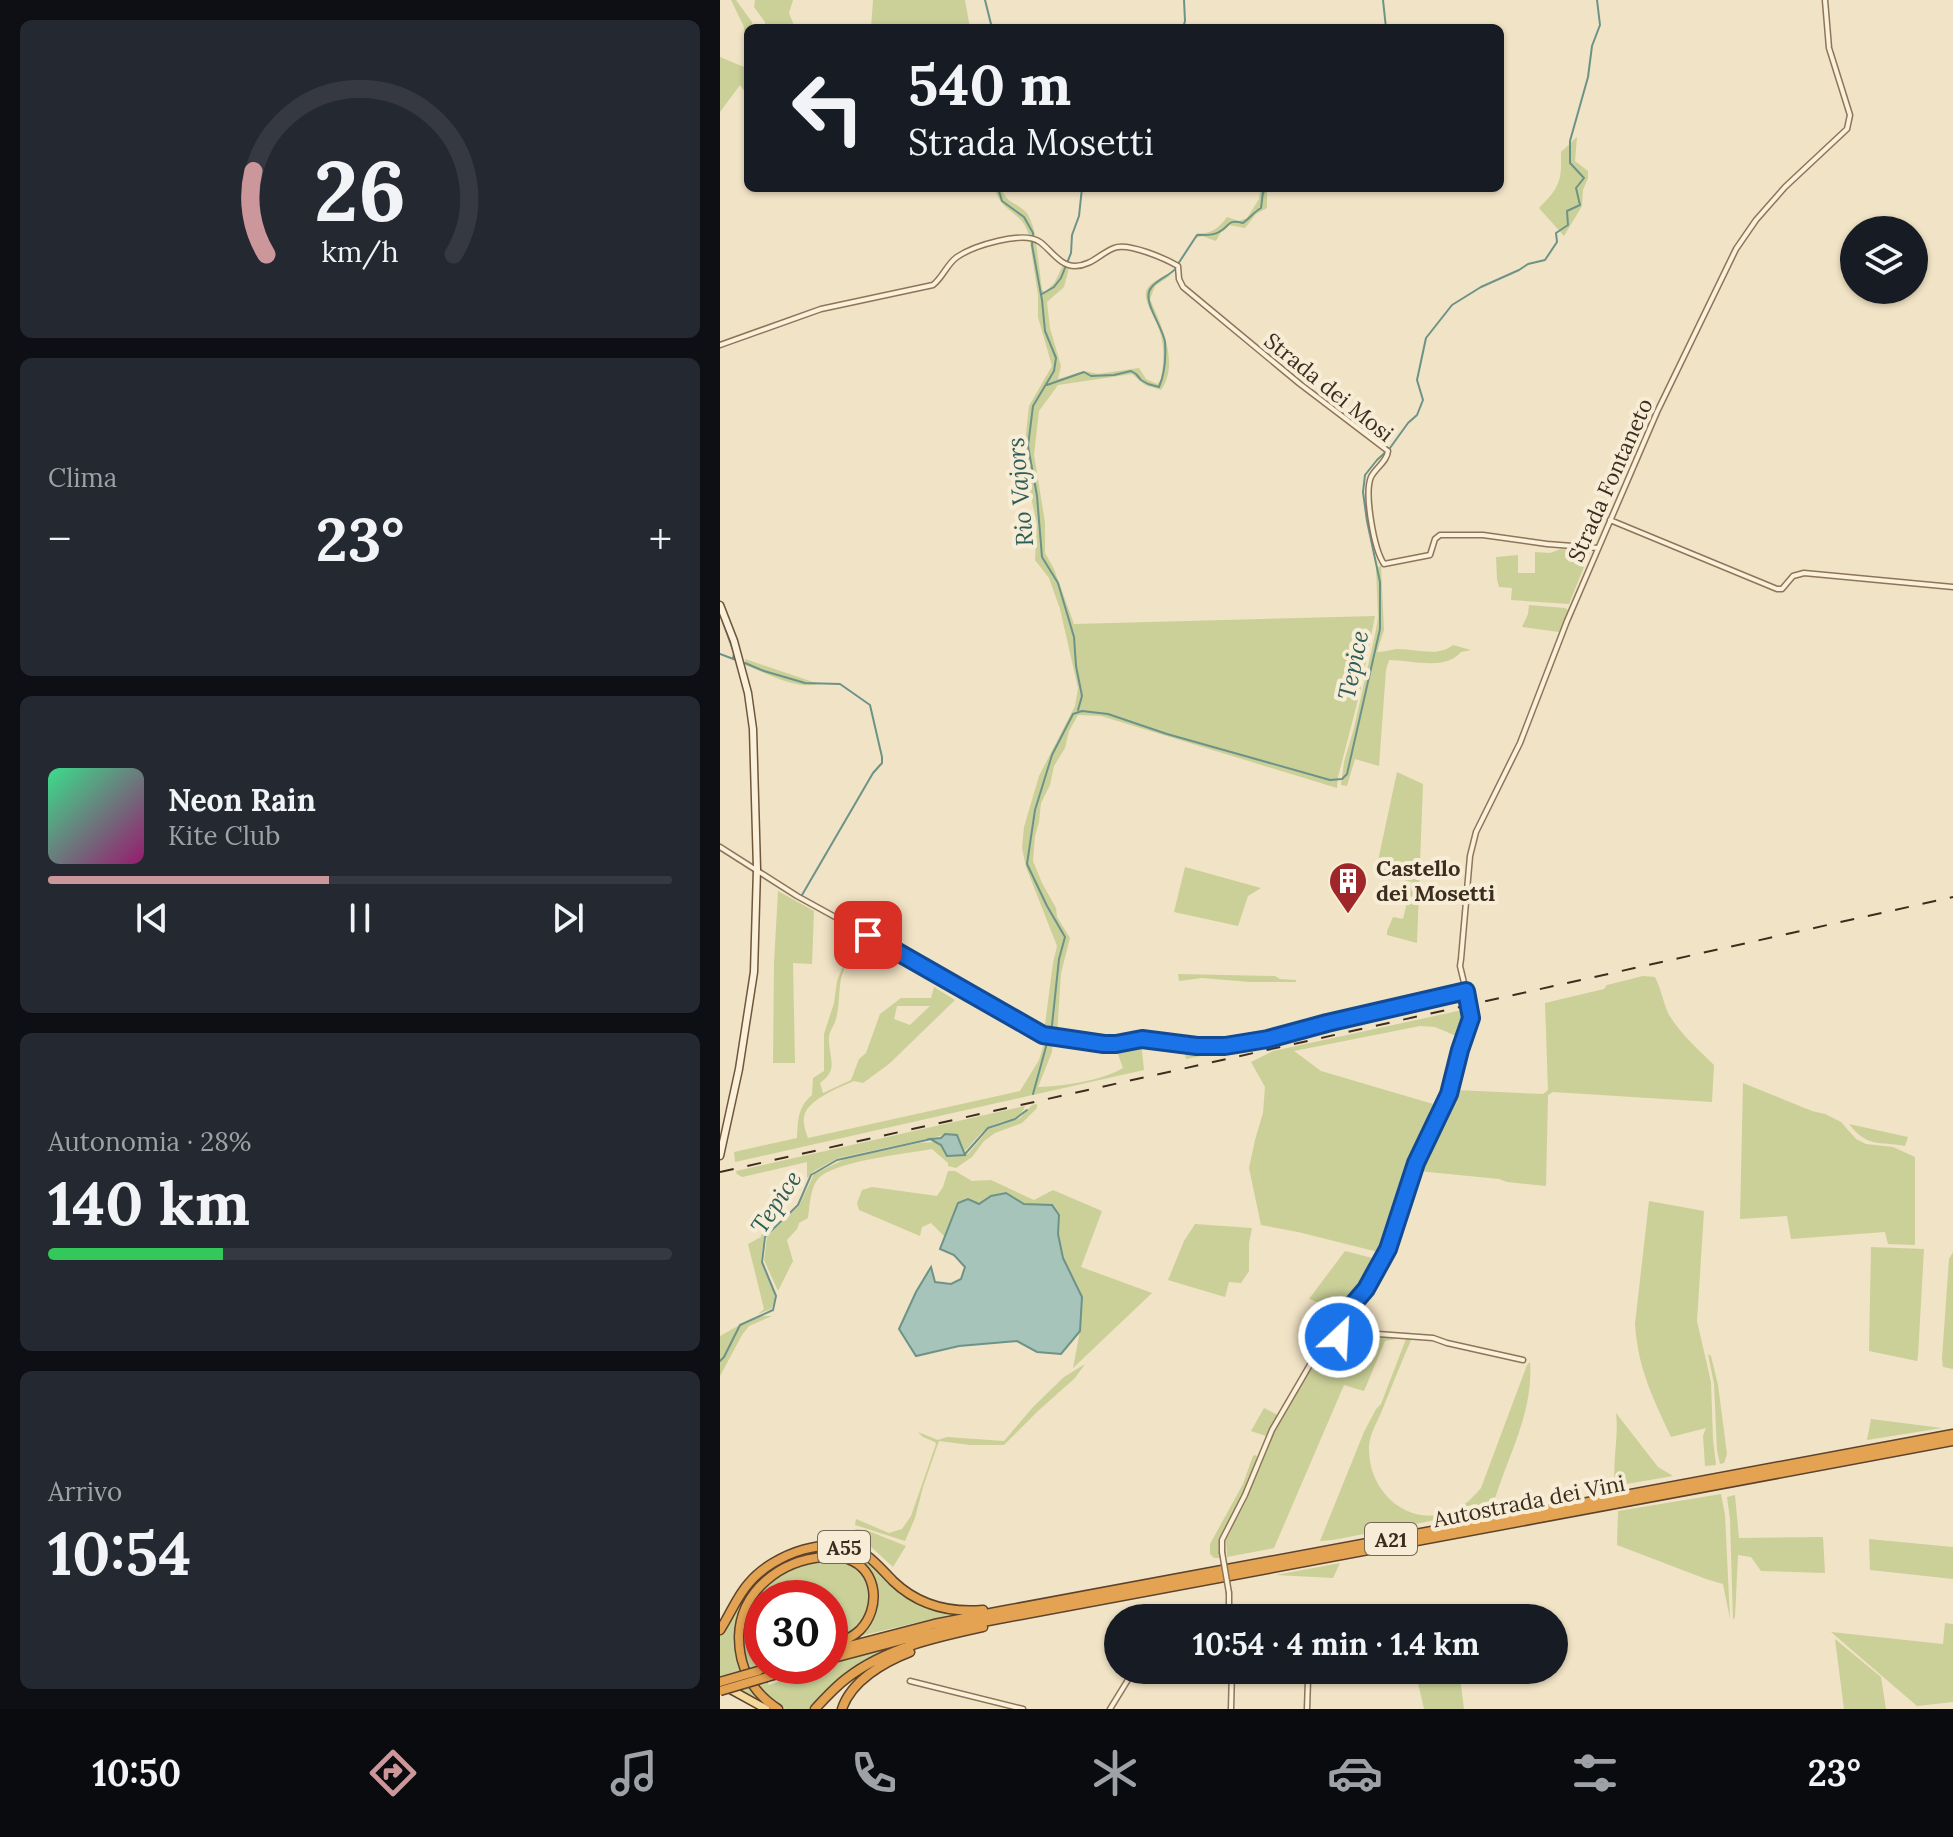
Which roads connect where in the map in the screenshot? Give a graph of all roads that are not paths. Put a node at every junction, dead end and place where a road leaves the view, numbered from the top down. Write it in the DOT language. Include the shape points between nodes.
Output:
graph roads {
  1 [pos="1825,0"];
  2 [pos="720,345"];
  3 [pos="1610,520"];
  4 [pos="1598,548"];
  5 [pos="1953,587"];
  6 [pos="720,605"];
  7 [pos="720,847"];
  8 [pos="757,869"];
  9 [pos="1466,991"];
  10 [pos="720,1156"];
  11 [pos="1342,1317"];
  12 [pos="1328,1325"];
  13 [pos="1337,1329"];
  14 [pos="1350,1332"];
  15 [pos="1321,1337"];
  16 [pos="1339,1337"];
  17 [pos="1331,1343"];
  18 [pos="1318,1351"];
  19 [pos="1523,1360"];
  20 [pos="1953,1434"];
  21 [pos="1953,1441"];
  22 [pos="767,1580"];
  23 [pos="1067,1599"];
  24 [pos="1229,1604"];
  25 [pos="1048,1610"];
  26 [pos="744,1613"];
  27 [pos="976,1628"];
  28 [pos="720,1630"];
  29 [pos="848,1639"];
  30 [pos="848,1645"];
  31 [pos="848,1654"];
  32 [pos="744,1666"];
  33 [pos="744,1677"];
  34 [pos="910,1681"];
  35 [pos="744,1682"];
  36 [pos="753,1684"];
  37 [pos="1125,1684"];
  38 [pos="1232,1684"];
  39 [pos="1308,1684"];
  40 [pos="720,1687"];
  41 [pos="756,1709"];
  42 [pos="766,1709"];
  43 [pos="778,1709"];
  44 [pos="815,1709"];
  45 [pos="842,1709"];
  46 [pos="1023,1709"];
  47 [pos="1110,1709"];
  48 [pos="1231,1709"];
  49 [pos="1307,1709"];
  1 -- 3 [label="street, Strada Fontaneto" via="1829,48 1850,115 1847,129 1785,187 1736,249"];
  2 -- 4 [label="street, Strada dei Mosi" via="821,309 933,285 956,257 1015,237 1035,239 1065,263 1078,266 1121,246 1176,264 1183,287 1385,448 1389,454 1368,486 1370,517 1384,564 1430,555 1440,535"];
  3 -- 4 [label="street, Strada Fontaneto"];
  3 -- 5 [label="street" via="1777,589 1804,573"];
  4 -- 9 [label="street, Strada Fontaneto" via="1520,743 1476,832 1461,959"];
  6 -- 8 [label="main road" via="748,693"];
  7 -- 8 [label="street"];
  8 -- 9 [label="street" via="1043,1035 1104,1044 1142,1039 1225,1046"];
  8 -- 10 [label="main road" via="754,972"];
  9 -- 11 [label="street, Strada Fontaneto, bridge" via="1471,1018 1449,1094 1416,1163 1388,1249 1366,1289"];
  11 -- 12 [label="street"];
  11 -- 13 [label="street"];
  12 -- 13 [label="street"];
  12 -- 15 [label="street"];
  13 -- 14 [label="street"];
  13 -- 16 [label="street"];
  14 -- 16 [label="street"];
  14 -- 19 [label="street" via="1433,1338"];
  15 -- 17 [label="street"];
  15 -- 18 [label="street"];
  16 -- 17 [label="street"];
  17 -- 18 [label="street"];
  18 -- 24 [label="street, bridge" via="1272,1430 1222,1540"];
  20 -- 23 [label="highway, Autostrada dei Vini / A21"];
  21 -- 25 [label="highway, Autostrada dei Vini"];
  22 -- 29 [label="highway, A55" via="813,1558 832,1556 856,1564 871,1581 872,1611"];
  23 -- 28 [label="highway, A55" via="982,1610 942,1608 909,1595 864,1554 818,1546 761,1570"];
  23 -- 30 [label="highway, Autostrada dei Vini / A21"];
  25 -- 27 [label="highway"];
  25 -- 31 [label="highway, Autostrada dei Vini" via="948,1628"];
  26 -- 32 [label="highway, A55" via="739,1634"];
  27 -- 44 [label="highway" via="883,1657 849,1676"];
  27 -- 45 [label="highway" via="883,1665 857,1685"];
  33 -- 40 [label="highway, bridge"];
  34 -- 46 [label="street"];
  35 -- 40 [label="highway, bridge"];
  36 -- 43 [label="highway, A55"];
  37 -- 47 [label="street"];
  38 -- 48 [label="street"];
  39 -- 49 [label="street"];
  40 -- 41 [label="main road"];
  40 -- 42 [label="main road"];
}
